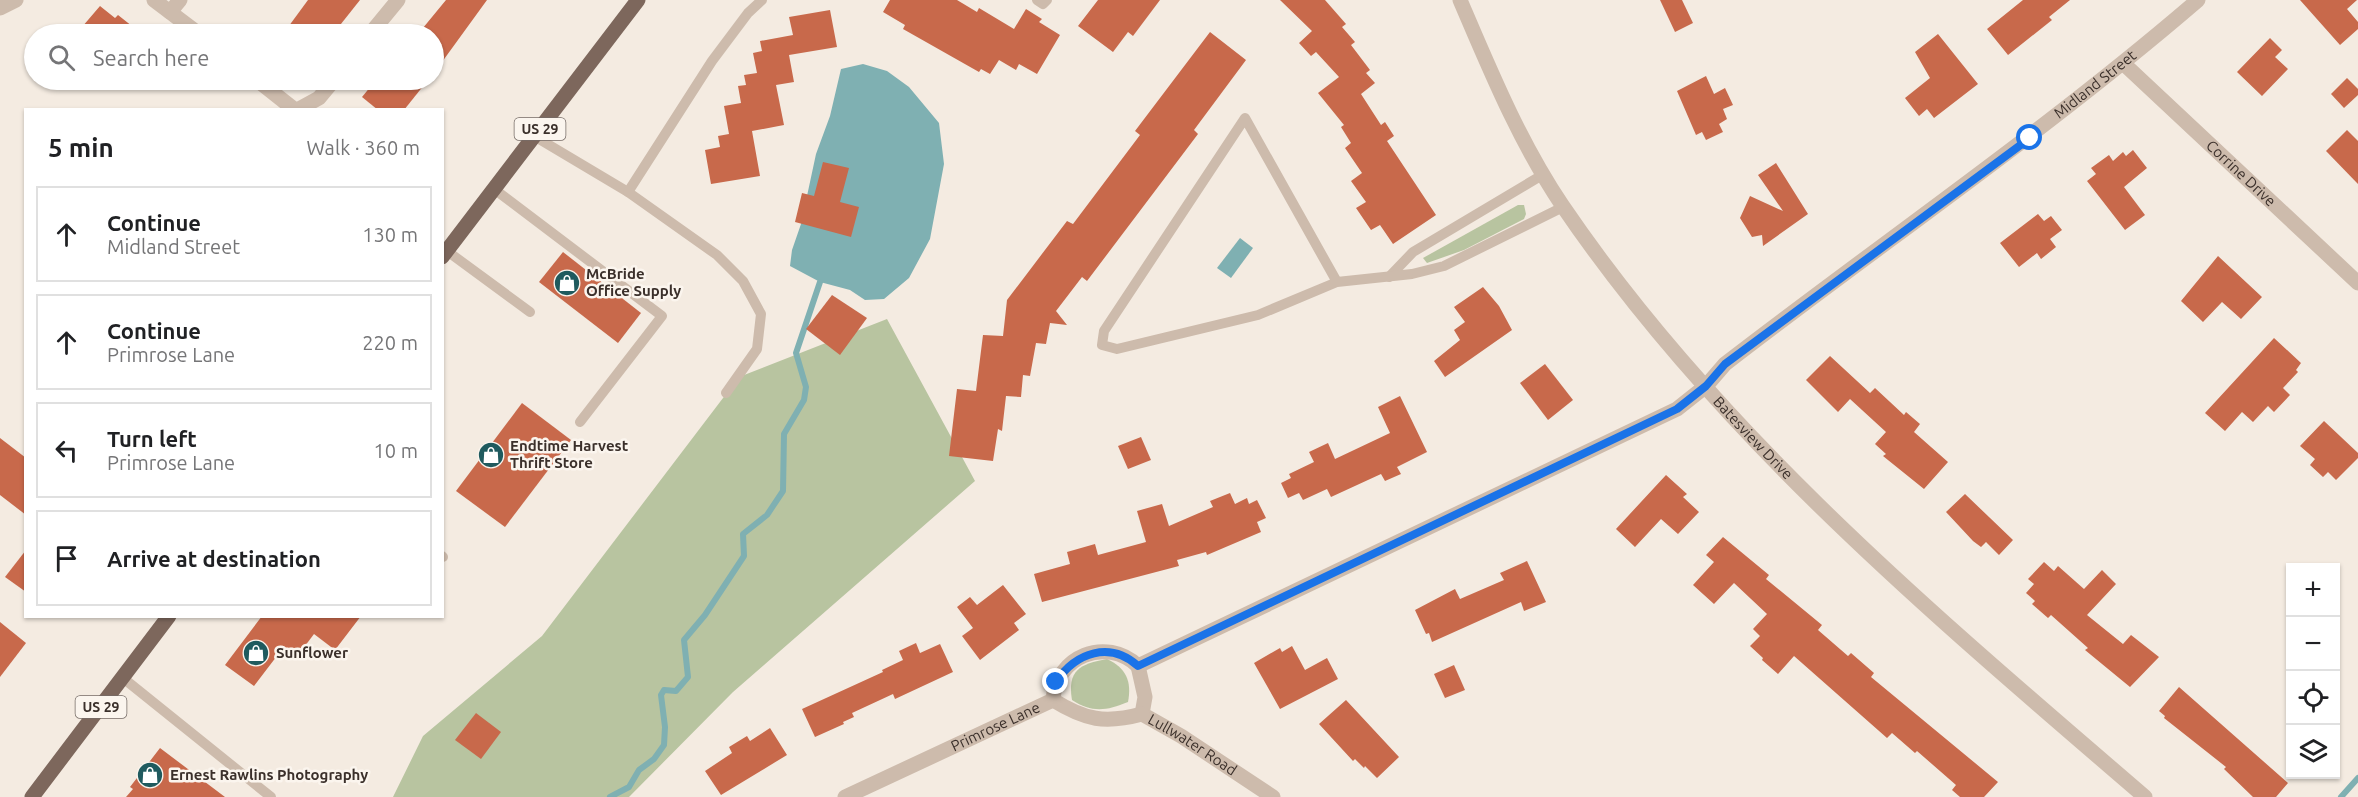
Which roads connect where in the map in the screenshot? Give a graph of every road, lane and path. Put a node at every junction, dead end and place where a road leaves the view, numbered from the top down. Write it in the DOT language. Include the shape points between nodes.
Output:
graph roads {
  1 [pos="16,0"];
  2 [pos="154,0"];
  3 [pos="398,0"];
  4 [pos="638,0"];
  5 [pos="762,0"];
  6 [pos="1037,0"];
  7 [pos="1047,0"];
  8 [pos="1460,0"];
  9 [pos="2198,0"];
  10 [pos="175,6"];
  11 [pos="0,8"];
  12 [pos="190,24"];
  13 [pos="378,24"];
  14 [pos="2124,63"];
  15 [pos="270,90"];
  16 [pos="326,90"];
  17 [pos="293,108"];
  18 [pos="300,108"];
  19 [pos="534,136"];
  20 [pos="1544,174"];
  21 [pos="494,189"];
  22 [pos="628,192"];
  23 [pos="1563,207"];
  24 [pos="445,254"];
  25 [pos="1389,277"];
  26 [pos="1337,282"];
  27 [pos="2358,283"];
  28 [pos="530,312"];
  29 [pos="1706,386"];
  30 [pos="726,393"];
  31 [pos="580,422"];
  32 [pos="168,618"];
  33 [pos="1138,666"];
  34 [pos="123,678"];
  35 [pos="1053,700"];
  36 [pos="1142,714"];
  37 [pos="32,797"];
  38 [pos="271,797"];
  39 [pos="845,797"];
  40 [pos="1273,797"];
  41 [pos="2145,797"];
  1 -- 11 [label="street"];
  2 -- 10 [label="street"];
  3 -- 13 [label="street"];
  4 -- 19 [label="main road, US 29"];
  5 -- 22 [label="lane" via="712,61"];
  6 -- 7 [label="lane" via="1043,4"];
  8 -- 20 [label="street, Batesview Drive" via="1517,129"];
  9 -- 14 [label="street, Midland Street"];
  10 -- 12 [label="street"];
  14 -- 27 [label="street, Corrine Drive"];
  14 -- 29 [label="street, Midland Street" via="2012,151 1757,339 1725,364"];
  15 -- 17 [label="street"];
  16 -- 18 [label="street"];
  19 -- 21 [label="main road, US 29"];
  19 -- 22 [label="lane"];
  20 -- 23 [label="street, Batesview Drive"];
  20 -- 25 [label="lane" via="1413,252"];
  21 -- 24 [label="main road, US 29"];
  21 -- 31 [label="lane" via="662,316"];
  22 -- 30 [label="lane" via="717,255 743,281 761,314 757,349"];
  23 -- 25 [label="lane" via="1444,266"];
  23 -- 29 [label="street, Batesview Drive" via="1670,348"];
  24 -- 28 [label="lane"];
  25 -- 26 [label="lane"];
  26 -- 26 [label="lane" via="1258,315 1117,349 1102,345 1104,331 1245,118"];
  29 -- 33 [label="street" via="1677,409"];
  29 -- 41 [label="street, Batesview Drive" via="1893,576"];
  32 -- 34 [label="main road, US 29"];
  33 -- 35 [label="street, Primrose Lane" via="1110,650 1091,653 1062,672"];
  33 -- 36 [label="street, Lullwater Road" via="1145,697"];
  34 -- 37 [label="main road, US 29"];
  34 -- 38 [label="lane"];
  35 -- 36 [label="street, Lullwater Road" via="1078,716 1116,721"];
  35 -- 39 [label="street, Primrose Lane"];
  36 -- 40 [label="street, Lullwater Road"];
}
